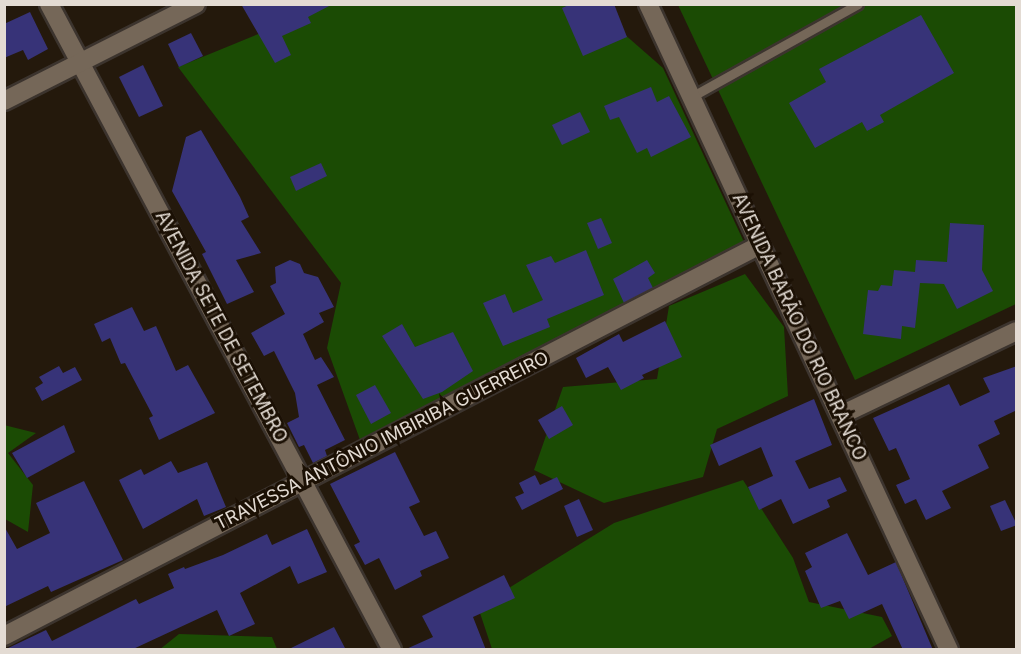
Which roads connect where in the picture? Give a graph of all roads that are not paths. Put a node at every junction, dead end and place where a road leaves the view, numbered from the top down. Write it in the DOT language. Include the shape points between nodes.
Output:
graph roads {
  1 [pos="49,4"];
  2 [pos="196,4"];
  3 [pos="648,4"];
  4 [pos="858,4"];
  5 [pos="80,63"];
  6 [pos="691,96"];
  7 [pos="4,101"];
  8 [pos="760,245"];
  9 [pos="1017,331"];
  10 [pos="841,415"];
  11 [pos="304,482"];
  12 [pos="4,636"];
  13 [pos="392,650"];
  14 [pos="949,650"];
  1 -- 5 [label="street, AVENIDA SETE DE SETEMBRO"];
  2 -- 5 [label="street"];
  3 -- 6 [label="street, AVENIDA BARÃO DO RIO BRANCO"];
  4 -- 6 [label="lane"];
  5 -- 7 [label="street"];
  5 -- 11 [label="street, AVENIDA SETE DE SETEMBRO"];
  6 -- 8 [label="street, AVENIDA BARÃO DO RIO BRANCO"];
  8 -- 10 [label="street, AVENIDA BARÃO DO RIO BRANCO"];
  8 -- 11 [label="street, TRAVESSA ANTÔNIO IMBIRIBA GUERREIRO"];
  9 -- 10 [label="street"];
  10 -- 14 [label="street, AVENIDA BARÃO DO RIO BRANCO"];
  11 -- 12 [label="street, TRAVESSA ANTÔNIO IMBIRIBA GUERREIRO"];
  11 -- 13 [label="street, AVENIDA SETE DE SETEMBRO"];
}
